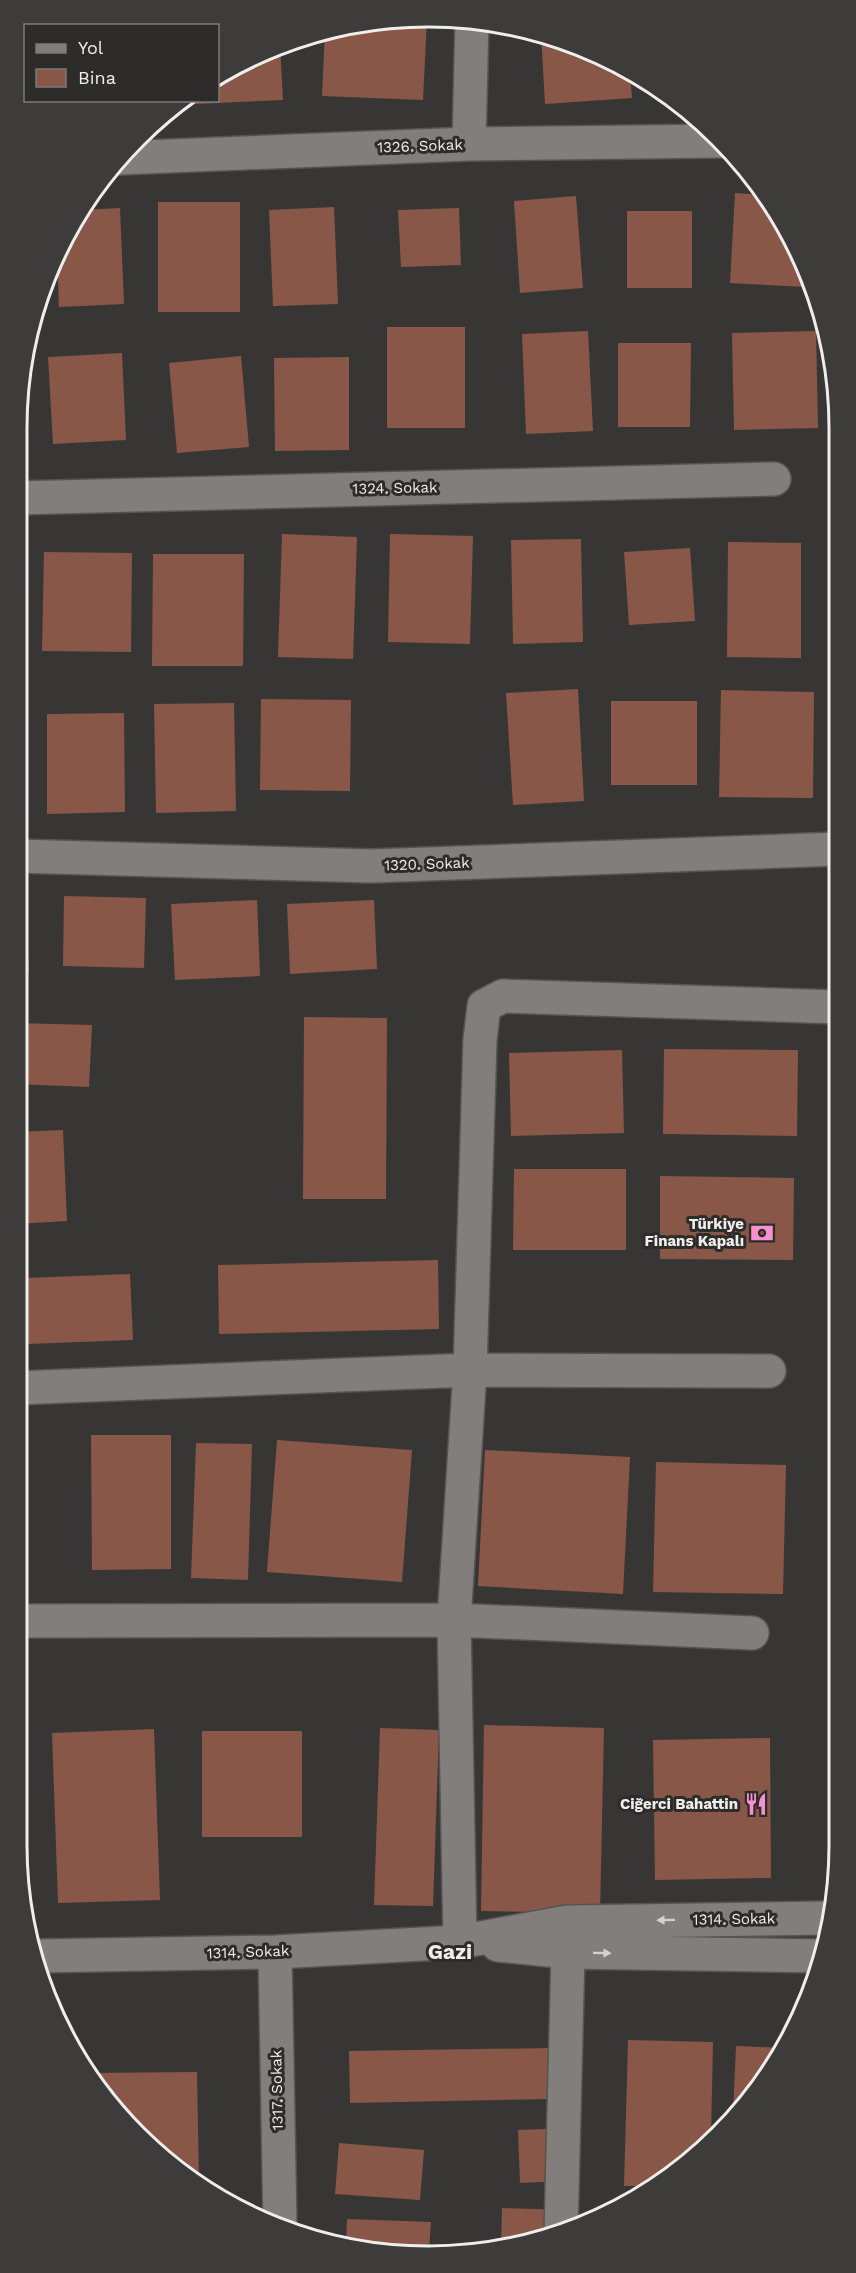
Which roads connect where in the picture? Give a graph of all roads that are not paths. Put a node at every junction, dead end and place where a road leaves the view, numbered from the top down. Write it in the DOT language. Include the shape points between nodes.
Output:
graph roads {
  1 [pos="472,29"];
  2 [pos="709,141"];
  3 [pos="469,144"];
  4 [pos="133,157"];
  5 [pos="774,479"];
  6 [pos="27,498"];
  7 [pos="829,849"];
  8 [pos="27,856"];
  9 [pos="829,1007"];
  10 [pos="470,1370"];
  11 [pos="769,1371"];
  12 [pos="27,1388"];
  13 [pos="454,1620"];
  14 [pos="27,1621"];
  15 [pos="752,1633"];
  16 [pos="822,1918"];
  17 [pos="460,1942"];
  18 [pos="275,1952"];
  19 [pos="568,1952"];
  20 [pos="43,1956"];
  21 [pos="813,1956"];
  22 [pos="280,2217"];
  23 [pos="561,2223"];
  1 -- 3 [label="street"];
  2 -- 3 [label="street, 1326. Sokak"];
  3 -- 4 [label="street, 1326. Sokak"];
  5 -- 6 [label="street, 1324. Sokak"];
  7 -- 8 [label="street, 1320. Sokak" via="372,866"];
  9 -- 10 [label="street" via="503,996 484,1006"];
  10 -- 11 [label="street"];
  10 -- 12 [label="street"];
  10 -- 13 [label="street"];
  13 -- 14 [label="street"];
  13 -- 15 [label="street"];
  13 -- 17 [label="street"];
  16 -- 17 [label="street, 1314. Sokak, one-way" via="567,1922"];
  17 -- 18 [label="street, 1314. Sokak"];
  17 -- 19 [label="street, 1314. Sokak"];
  18 -- 20 [label="street, 1314. Sokak"];
  18 -- 22 [label="street, 1317. Sokak"];
  19 -- 21 [label="street, 1314. Sokak, one-way"];
  19 -- 23 [label="street"];
}
